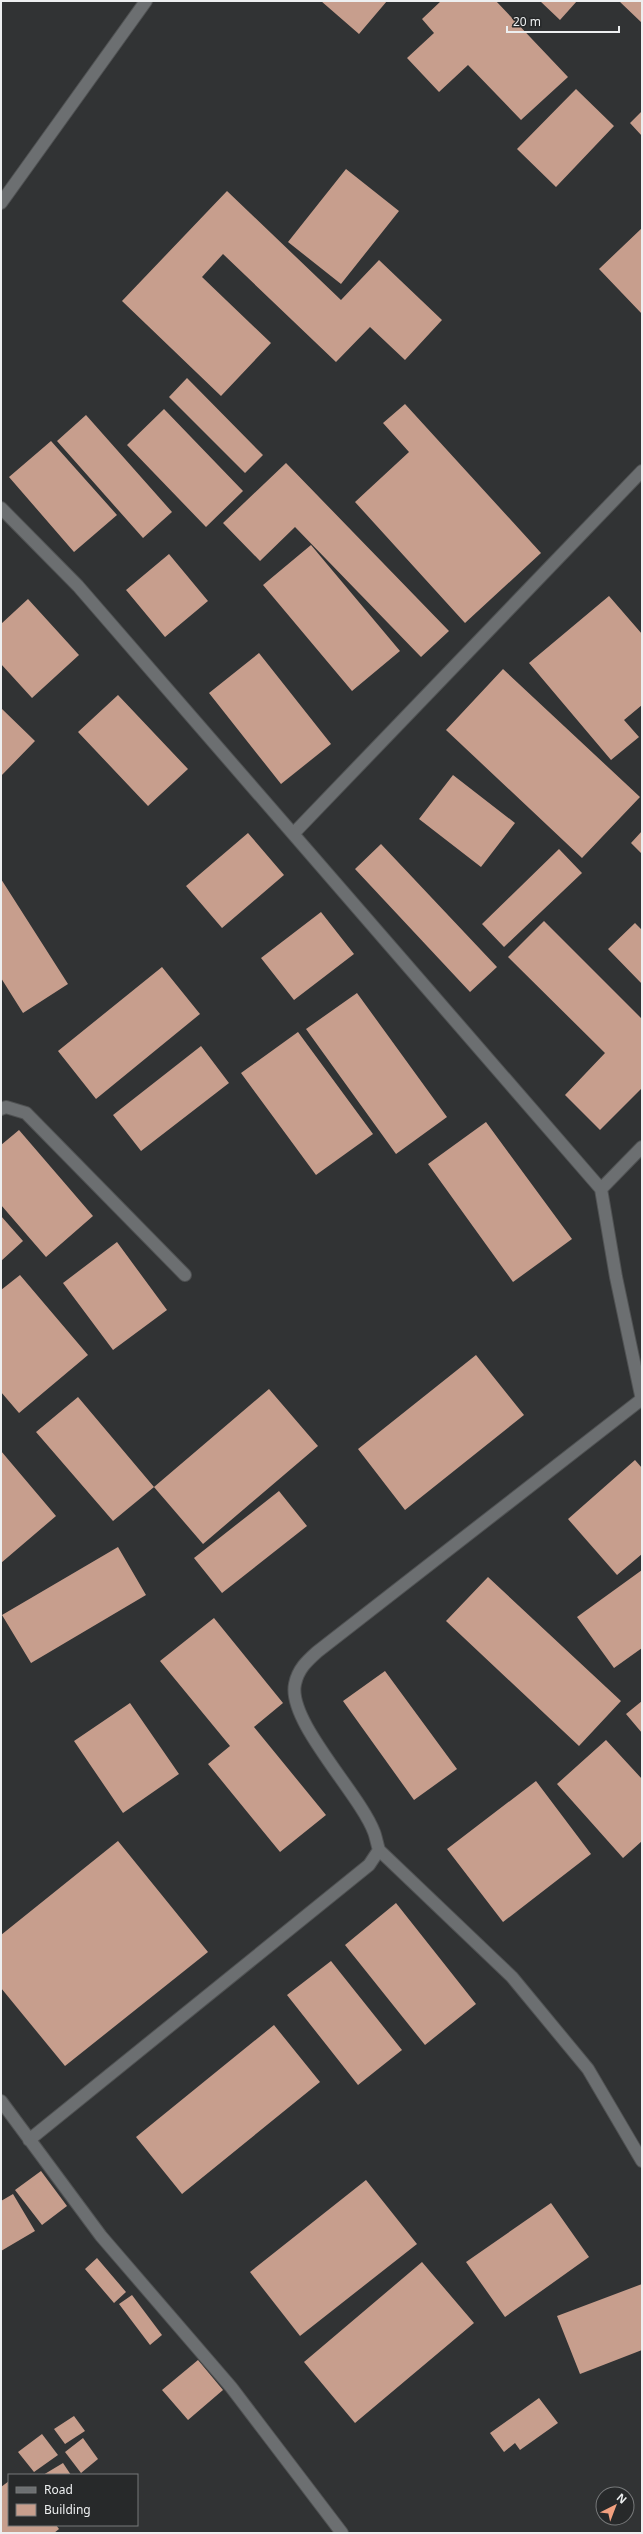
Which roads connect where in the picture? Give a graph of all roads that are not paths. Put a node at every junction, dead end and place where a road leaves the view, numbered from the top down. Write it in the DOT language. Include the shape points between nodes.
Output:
graph roads {
  1 [pos="146,1"];
  2 [pos="1,203"];
  3 [pos="642,471"];
  4 [pos="1,508"];
  5 [pos="294,832"];
  6 [pos="1,1109"];
  7 [pos="642,1147"];
  8 [pos="602,1188"];
  9 [pos="185,1275"];
  10 [pos="642,1399"];
  11 [pos="378,1850"];
  12 [pos="1,2101"];
  13 [pos="29,2140"];
  14 [pos="642,2161"];
  15 [pos="342,2533"];
  1 -- 2 [label="street"];
  3 -- 5 [label="street"];
  4 -- 5 [label="street" via="78,586"];
  5 -- 8 [label="street" via="470,1040"];
  6 -- 9 [label="street" via="6,1107 26,1113"];
  7 -- 8 [label="street"];
  8 -- 10 [label="street" via="616,1277"];
  10 -- 11 [label="street" via="323,1647 301,1667 295,1684 295,1698 301,1717 362,1809 374,1832"];
  11 -- 13 [label="street" via="369,1865"];
  11 -- 14 [label="street" via="512,1977 588,2069"];
  12 -- 13 [label="street"];
  13 -- 15 [label="street" via="101,2236 231,2387"];
}
